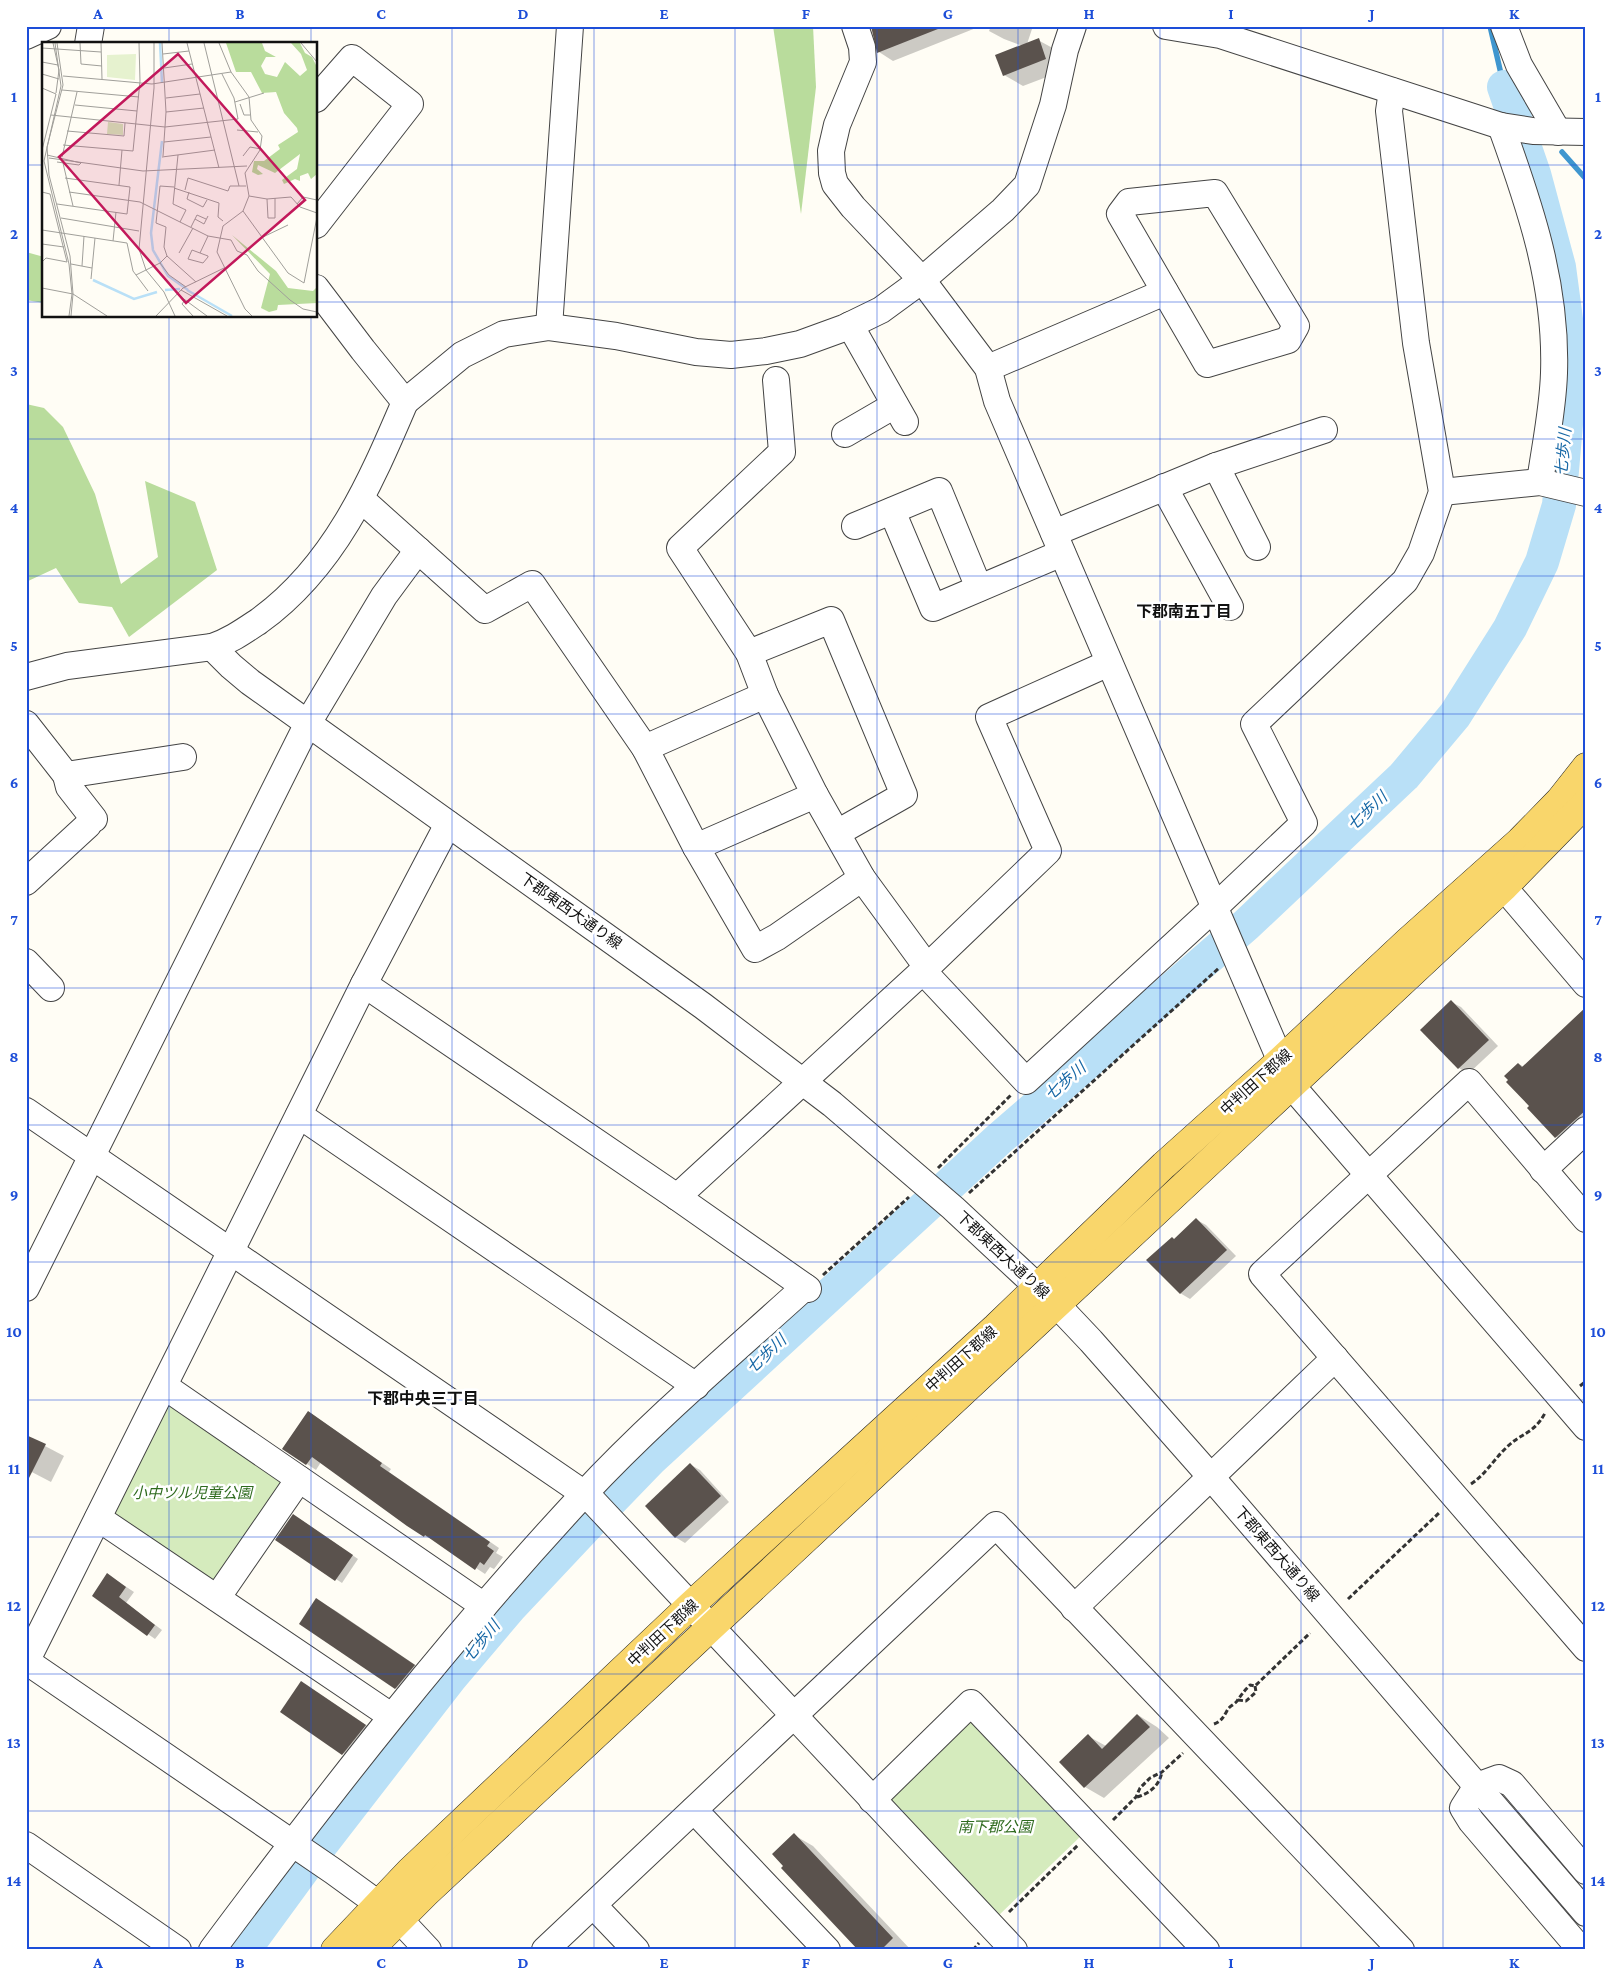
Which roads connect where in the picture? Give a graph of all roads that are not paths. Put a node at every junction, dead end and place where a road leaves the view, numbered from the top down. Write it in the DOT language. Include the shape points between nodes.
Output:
graph roads {
  1 [pos="48,26"];
  2 [pos="91,26"];
  3 [pos="570,26"];
  4 [pos="855,26"];
  5 [pos="1073,26"];
  6 [pos="1166,26"];
  7 [pos="1504,26"];
  8 [pos="26,36"];
  9 [pos="88,42"];
  10 [pos="1392,91"];
  11 [pos="318,97"];
  12 [pos="1503,126"];
  13 [pos="1545,131"];
  14 [pos="1586,132"];
  15 [pos="318,222"];
  16 [pos="922,280"];
  17 [pos="318,291"];
  18 [pos="1165,292"];
  19 [pos="850,325"];
  20 [pos="549,327"];
  21 [pos="988,368"];
  22 [pos="776,380"];
  23 [pos="405,402"];
  24 [pos="1324,430"];
  25 [pos="845,434"];
  26 [pos="1216,466"];
  27 [pos="1560,486"];
  28 [pos="1164,487"];
  29 [pos="1442,492"];
  30 [pos="361,499"];
  31 [pos="892,511"];
  32 [pos="855,526"];
  33 [pos="1058,543"];
  34 [pos="1257,547"];
  35 [pos="418,550"];
  36 [pos="979,588"];
  37 [pos="1230,607"];
  38 [pos="212,647"];
  39 [pos="749,653"];
  40 [pos="1109,663"];
  41 [pos="26,677"];
  42 [pos="765,695"];
  43 [pos="308,723"];
  44 [pos="26,724"];
  45 [pos="646,748"];
  46 [pos="183,757"];
  47 [pos="1586,767"];
  48 [pos="66,775"];
  49 [pos="815,796"];
  50 [pos="1586,802"];
  51 [pos="448,824"];
  52 [pos="838,833"];
  53 [pos="696,847"];
  54 [pos="862,878"];
  55 [pos="1496,878"];
  56 [pos="26,882"];
  57 [pos="1216,912"];
  58 [pos="26,962"];
  59 [pos="925,969"];
  60 [pos="364,984"];
  61 [pos="1586,984"];
  62 [pos="51,988"];
  63 [pos="1280,1061"];
  64 [pos="802,1081"];
  65 [pos="1291,1085"];
  66 [pos="26,1111"];
  67 [pos="299,1115"];
  68 [pos="1586,1130"];
  69 [pos="91,1156"];
  70 [pos="1543,1170"];
  71 [pos="1368,1176"];
  72 [pos="677,1196"];
  73 [pos="1586,1219"];
  74 [pos="231,1252"];
  75 [pos="26,1288"];
  76 [pos="1047,1296"];
  77 [pos="1335,1358"];
  78 [pos="164,1386"];
  79 [pos="696,1386"];
  80 [pos="1586,1427"];
  81 [pos="1211,1477"];
  82 [pos="299,1479"];
  83 [pos="586,1496"];
  84 [pos="98,1518"];
  85 [pos="217,1598"];
  86 [pos="484,1606"];
  87 [pos="690,1606"];
  88 [pos="1074,1608"];
  89 [pos="710,1628"];
  90 [pos="1586,1648"];
  91 [pos="26,1662"];
  92 [pos="391,1716"];
  93 [pos="793,1716"];
  94 [pos="1477,1786"];
  95 [pos="872,1800"];
  96 [pos="694,1810"];
  97 [pos="294,1844"];
  98 [pos="26,1846"];
  99 [pos="1586,1871"];
  100 [pos="593,1905"];
  101 [pos="389,1911"];
  102 [pos="1586,1913"];
  103 [pos="178,1950"];
  104 [pos="212,1950"];
  105 [pos="335,1950"];
  106 [pos="369,1950"];
  107 [pos="428,1950"];
  108 [pos="546,1950"];
  109 [pos="636,1950"];
  110 [pos="827,1950"];
  111 [pos="1014,1950"];
  112 [pos="1206,1950"];
  113 [pos="1401,1950"];
  114 [pos="1581,1950"];
  1 -- 8 [label="street"];
  2 -- 9 [label="street"];
  3 -- 20 [label="street"];
  4 -- 16 [label="street" via="863,62 837,125 831,151 833,178 853,207"];
  5 -- 16 [label="street" via="1053,105 1027,185"];
  6 -- 10 [label="street" via="1220,35"];
  7 -- 13 [label="street"];
  10 -- 12 [label="street"];
  10 -- 29 [label="street" via="1389,111 1416,344"];
  11 -- 15 [label="street" via="352,58 410,104"];
  12 -- 13 [label="street"];
  12 -- 27 [label="street" via="1536,226 1546,272 1554,373 1550,415"];
  13 -- 14 [label="street"];
  16 -- 19 [label="street" via="881,310"];
  16 -- 21 [label="street"];
  17 -- 23 [label="street"];
  18 -- 18 [label="street" via="1120,214 1129,202 1215,193 1296,326 1288,340 1207,364"];
  18 -- 21 [label="street"];
  19 -- 20 [label="street" via="800,344 731,355"];
  19 -- 25 [label="street" via="900,413"];
  20 -- 23 [label="street" via="504,334 462,355"];
  21 -- 33 [label="street" via="997,401"];
  22 -- 39 [label="street" via="782,452 680,548"];
  23 -- 30 [label="street"];
  24 -- 26 [label="street"];
  26 -- 28 [label="street"];
  26 -- 34 [label="street"];
  27 -- 29 [label="street"];
  28 -- 33 [label="street"];
  28 -- 37 [label="street"];
  29 -- 57 [label="street" via="1421,553 1405,581 1254,724 1304,823"];
  30 -- 35 [label="street"];
  30 -- 38 [label="street" via="313,572 276,609 240,634"];
  31 -- 32 [label="street"];
  31 -- 36 [label="street" via="933,608"];
  31 -- 36 [label="street" via="939,491"];
  33 -- 36 [label="street"];
  33 -- 40 [label="street"];
  35 -- 43 [label="street" via="384,596"];
  35 -- 45 [label="street" via="485,610 532,584"];
  38 -- 41 [label="street" via="67,666"];
  38 -- 43 [label="street, 下郡東西大通り線" via="250,682"];
  39 -- 42 [label="street"];
  39 -- 52 [label="street" via="831,620 904,795"];
  40 -- 57 [label="street"];
  40 -- 59 [label="street" via="989,716 1048,851"];
  42 -- 45 [label="street"];
  42 -- 49 [label="street"];
  43 -- 51 [label="street, 下郡東西大通り線"];
  43 -- 69 [label="street"];
  44 -- 48 [label="street"];
  45 -- 53 [label="street"];
  46 -- 48 [label="street"];
  47 -- 55 [label="main road, 中判田下郡線" via="1560,800 1520,841"];
  48 -- 56 [label="street" via="69,786 91,822"];
  49 -- 52 [label="street"];
  49 -- 53 [label="street"];
  50 -- 55 [label="main road, 中判田下郡線" via="1532,861"];
  51 -- 60 [label="street"];
  51 -- 64 [label="street, 下郡東西大通り線" via="652,968"];
  52 -- 54 [label="street"];
  53 -- 54 [label="street" via="755,949"];
  54 -- 59 [label="street"];
  55 -- 61 [label="street"];
  55 -- 63 [label="main road, 中判田下郡線" via="1406,942"];
  55 -- 65 [label="main road, 中判田下郡線"];
  57 -- 59 [label="street" via="1026,1081"];
  57 -- 63 [label="street"];
  58 -- 62 [label="street"];
  59 -- 64 [label="street"];
  60 -- 67 [label="street"];
  60 -- 72 [label="street"];
  63 -- 65 [label="street"];
  63 -- 76 [label="main road, 中判田下郡線" via="1164,1165"];
  64 -- 72 [label="street"];
  64 -- 76 [label="street, 下郡東西大通り線" via="924,1182 960,1202"];
  65 -- 71 [label="street"];
  65 -- 76 [label="main road, 中判田下郡線"];
  66 -- 69 [label="street"];
  67 -- 74 [label="street"];
  67 -- 79 [label="street"];
  68 -- 70 [label="street"];
  69 -- 74 [label="street"];
  69 -- 75 [label="street"];
  70 -- 71 [label="street" via="1469,1082"];
  70 -- 73 [label="street"];
  71 -- 77 [label="street" via="1262,1274"];
  71 -- 80 [label="street"];
  72 -- 79 [label="street" via="807,1288"];
  74 -- 78 [label="street"];
  74 -- 83 [label="street"];
  76 -- 81 [label="street, 下郡東西大通り線"];
  76 -- 87 [label="main road, 中判田下郡線"];
  76 -- 89 [label="main road, 中判田下郡線"];
  77 -- 81 [label="street"];
  77 -- 90 [label="street"];
  78 -- 82 [label="street"];
  78 -- 84 [label="street"];
  79 -- 83 [label="street"];
  81 -- 88 [label="street"];
  81 -- 94 [label="street, 下郡東西大通り線"];
  82 -- 85 [label="street"];
  82 -- 86 [label="street"];
  83 -- 86 [label="street"];
  83 -- 87 [label="street"];
  84 -- 85 [label="street"];
  84 -- 91 [label="street"];
  85 -- 92 [label="street"];
  86 -- 92 [label="street"];
  87 -- 89 [label="street"];
  87 -- 101 [label="main road, 中判田下郡線" via="410,1871"];
  88 -- 93 [label="street" via="996,1526"];
  88 -- 113 [label="street"];
  89 -- 93 [label="street"];
  89 -- 101 [label="main road, 中判田下郡線"];
  91 -- 97 [label="street"];
  92 -- 97 [label="street"];
  93 -- 95 [label="street"];
  93 -- 96 [label="street"];
  94 -- 99 [label="street" via="1499,1778 1512,1784"];
  94 -- 102 [label="street, 下郡東西大通り線"];
  94 -- 114 [label="street" via="1463,1808"];
  95 -- 111 [label="street"];
  95 -- 112 [label="street" via="971,1704"];
  96 -- 100 [label="street"];
  96 -- 110 [label="street"];
  97 -- 101 [label="street"];
  97 -- 104 [label="street"];
  98 -- 103 [label="street"];
  100 -- 108 [label="street"];
  100 -- 109 [label="street"];
  101 -- 105 [label="main road, 中判田下郡線"];
  101 -- 106 [label="main road, 中判田下郡線"];
  101 -- 107 [label="street"];
}
